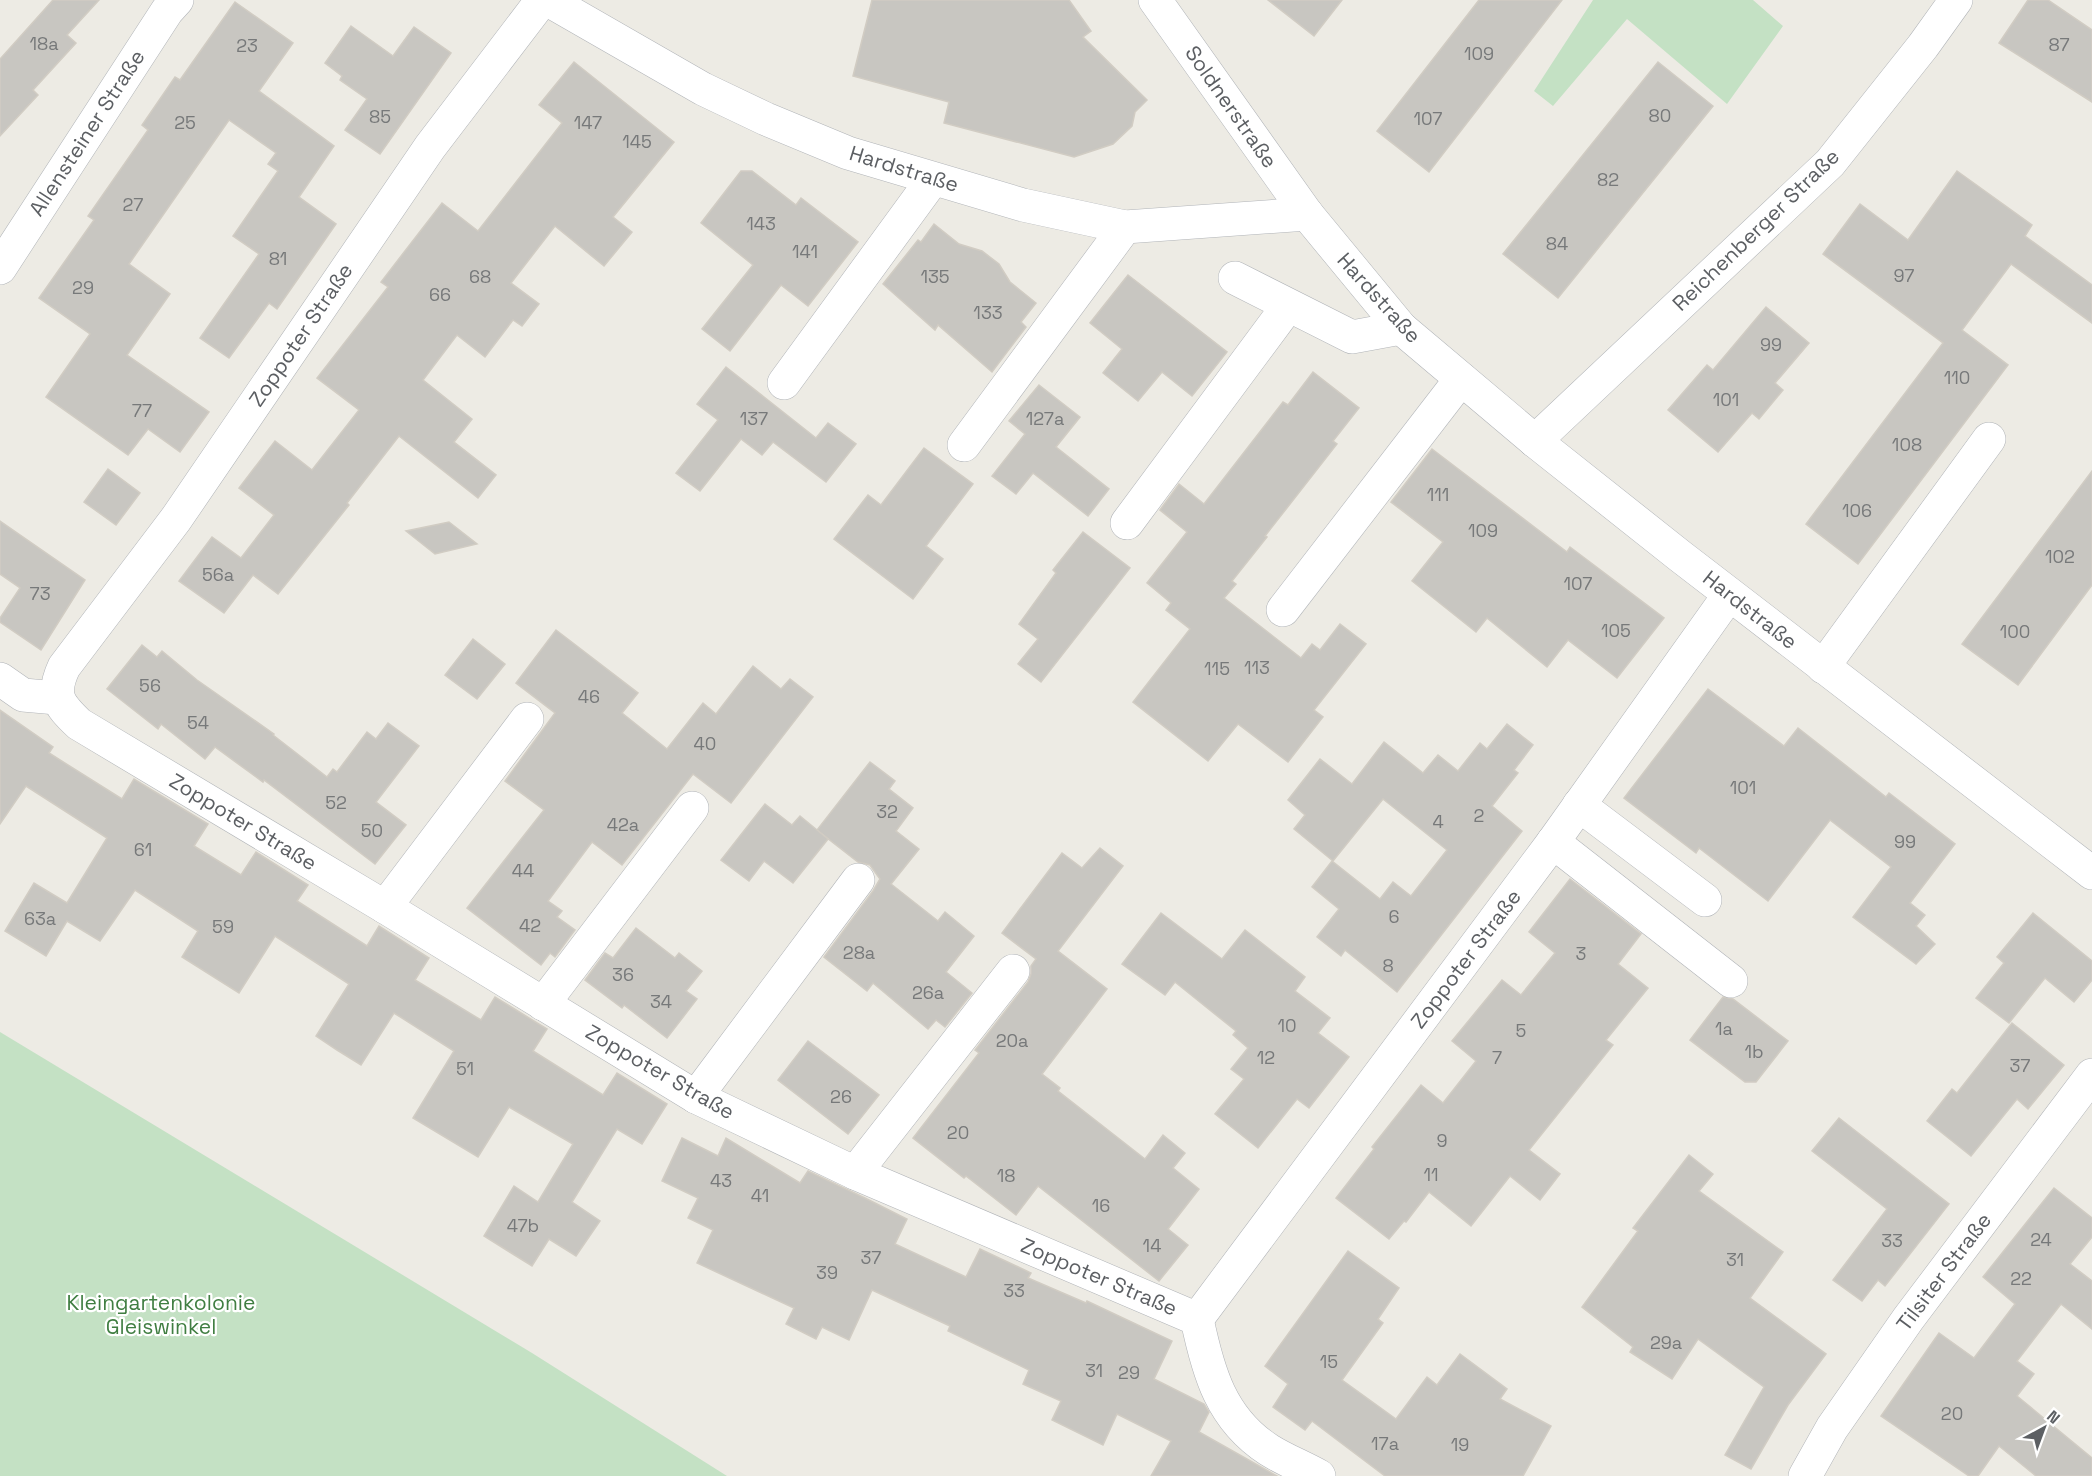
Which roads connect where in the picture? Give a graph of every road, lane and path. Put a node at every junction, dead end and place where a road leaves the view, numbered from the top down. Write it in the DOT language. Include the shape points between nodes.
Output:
graph roads {
  1 [pos="177,0"];
  2 [pos="542,0"];
  3 [pos="548,0"];
  4 [pos="1155,0"];
  5 [pos="1956,0"];
  6 [pos="933,179"];
  7 [pos="1307,214"];
  8 [pos="1125,227"];
  9 [pos="0,268"];
  10 [pos="1235,278"];
  11 [pos="1288,306"];
  12 [pos="1401,328"];
  13 [pos="1461,379"];
  14 [pos="784,384"];
  15 [pos="1989,439"];
  16 [pos="1534,441"];
  17 [pos="964,445"];
  18 [pos="1126,523"];
  19 [pos="1729,595"];
  20 [pos="1283,610"];
  21 [pos="1823,667"];
  22 [pos="0,679"];
  23 [pos="57,698"];
  24 [pos="526,719"];
  25 [pos="1579,805"];
  26 [pos="693,808"];
  27 [pos="1553,842"];
  28 [pos="2092,873"];
  29 [pos="858,880"];
  30 [pos="1705,900"];
  31 [pos="386,907"];
  32 [pos="1013,971"];
  33 [pos="1731,981"];
  34 [pos="543,1004"];
  35 [pos="2092,1075"];
  36 [pos="696,1096"];
  37 [pos="855,1173"];
  38 [pos="1197,1319"];
  39 [pos="1319,1476"];
  40 [pos="1805,1476"];
  1 -- 9 [label="street, Allensteiner Straße"];
  2 -- 23 [label="street, Zoppoter Straße" via="430,147 176,519 64,667 57,682"];
  3 -- 6 [label="street, Hardstraße" via="703,89 766,119 848,153"];
  4 -- 7 [label="street, Soldnerstraße"];
  5 -- 16 [label="street, Reichenberger Straße" via="1830,163"];
  6 -- 8 [label="street, Hardstraße" via="1023,205"];
  6 -- 14 [label="street"];
  7 -- 8 [label="street, Hardstraße"];
  7 -- 12 [label="street, Hardstraße"];
  8 -- 17 [label="street"];
  10 -- 11 [label="street"];
  11 -- 12 [label="street" via="1352,337"];
  11 -- 18 [label="street"];
  12 -- 13 [label="street, Hardstraße"];
  13 -- 16 [label="street, Hardstraße"];
  13 -- 20 [label="street"];
  15 -- 21 [label="street"];
  16 -- 19 [label="street, Hardstraße"];
  19 -- 21 [label="street, Hardstraße"];
  19 -- 25 [label="street, Zoppoter Straße"];
  21 -- 28 [label="street, Hardstraße"];
  22 -- 23 [label="street" via="23,695"];
  23 -- 31 [label="street, Zoppoter Straße" via="79,724"];
  24 -- 31 [label="street"];
  25 -- 27 [label="street, Zoppoter Straße"];
  25 -- 30 [label="street"];
  26 -- 34 [label="street"];
  27 -- 33 [label="street"];
  27 -- 38 [label="street, Zoppoter Straße"];
  29 -- 36 [label="street"];
  31 -- 34 [label="street, Zoppoter Straße"];
  32 -- 37 [label="street"];
  34 -- 36 [label="street, Zoppoter Straße"];
  35 -- 40 [label="street, Tilsiter Straße" via="1908,1319 1832,1428"];
  36 -- 37 [label="street, Zoppoter Straße"];
  37 -- 38 [label="street, Zoppoter Straße"];
  38 -- 39 [label="street, Zoppoter Straße" via="1217,1392 1238,1425 1269,1449"];
}
